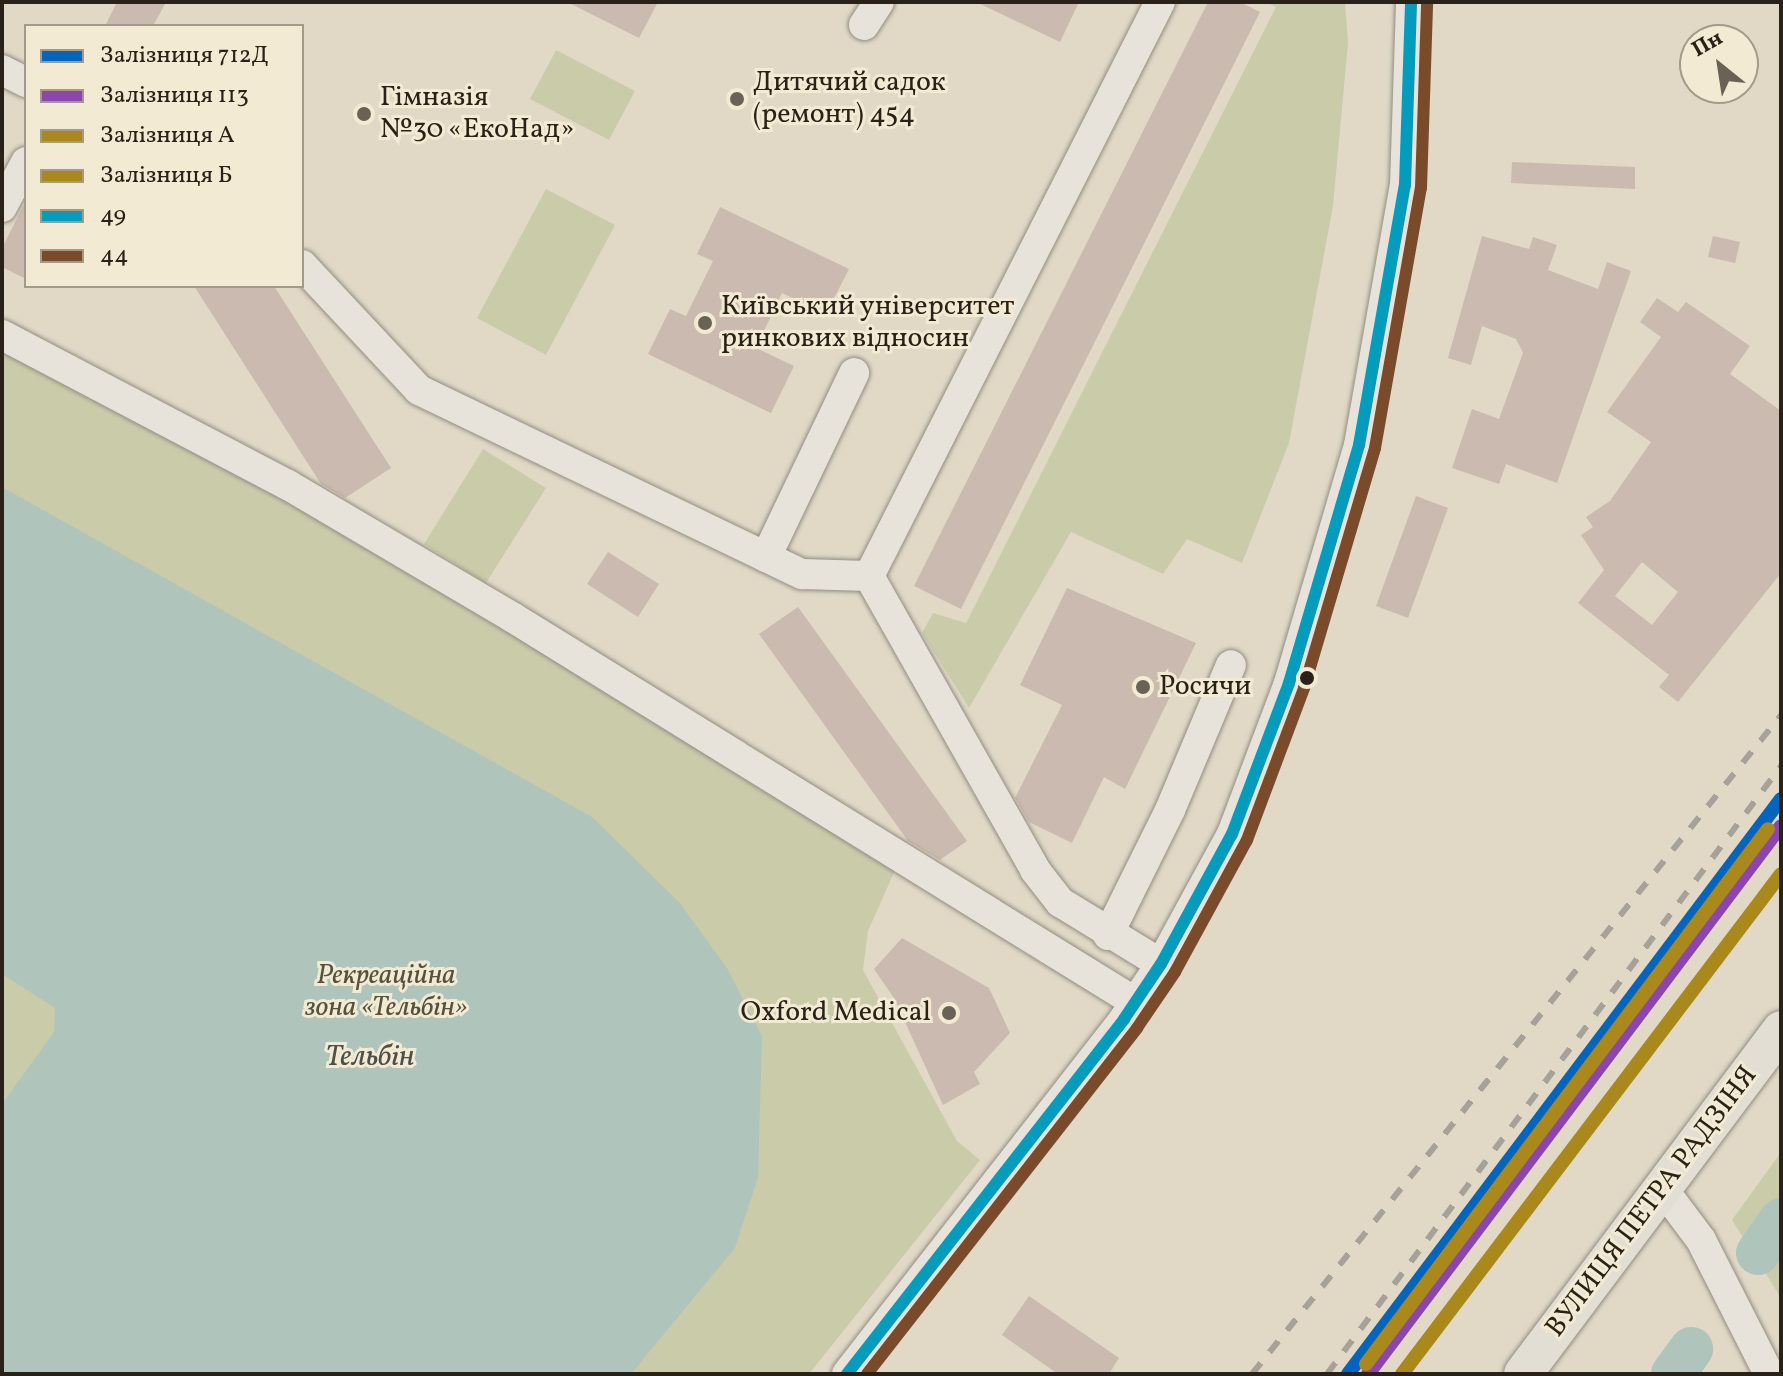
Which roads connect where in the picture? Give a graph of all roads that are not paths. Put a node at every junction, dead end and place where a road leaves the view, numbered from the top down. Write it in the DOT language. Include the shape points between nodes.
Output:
graph roads {
  1 [pos="1411,2"];
  2 [pos="1149,6"];
  3 [pos="2,70"];
  4 [pos="24,81"];
  5 [pos="24,166"];
  6 [pos="2,207"];
  7 [pos="304,267"];
  8 [pos="2,335"];
  9 [pos="2,358"];
  10 [pos="854,373"];
  11 [pos="766,557"];
  12 [pos="869,576"];
  13 [pos="1231,665"];
  14 [pos="1108,935"];
  15 [pos="1161,964"];
  16 [pos="1130,1011"];
  17 [pos="1781,1030"];
  18 [pos="1662,1188"];
  19 [pos="1759,1368"];
  20 [pos="847,1374"];
  21 [pos="1523,1374"];
  1 -- 15 [label="street" via="1405,185 1359,445 1289,683 1232,834"];
  2 -- 12 [label="street"];
  3 -- 4 [label="street"];
  5 -- 6 [label="street"];
  7 -- 11 [label="street" via="419,390"];
  8 -- 16 [label="street" via="314,500"];
  9 -- 16 [label="street" via="217,467"];
  10 -- 11 [label="street"];
  11 -- 12 [label="street" via="802,574"];
  12 -- 14 [label="street" via="1035,870 1060,902"];
  13 -- 14 [label="street" via="1170,810"];
  14 -- 15 [label="street"];
  15 -- 16 [label="street"];
  16 -- 20 [label="street"];
  17 -- 18 [label="main road, ВУЛИЦЯ ПЕТРА РАДЗІНЯ"];
  18 -- 19 [label="street" via="1701,1240"];
  18 -- 21 [label="main road, ВУЛИЦЯ ПЕТРА РАДЗІНЯ"];
}
